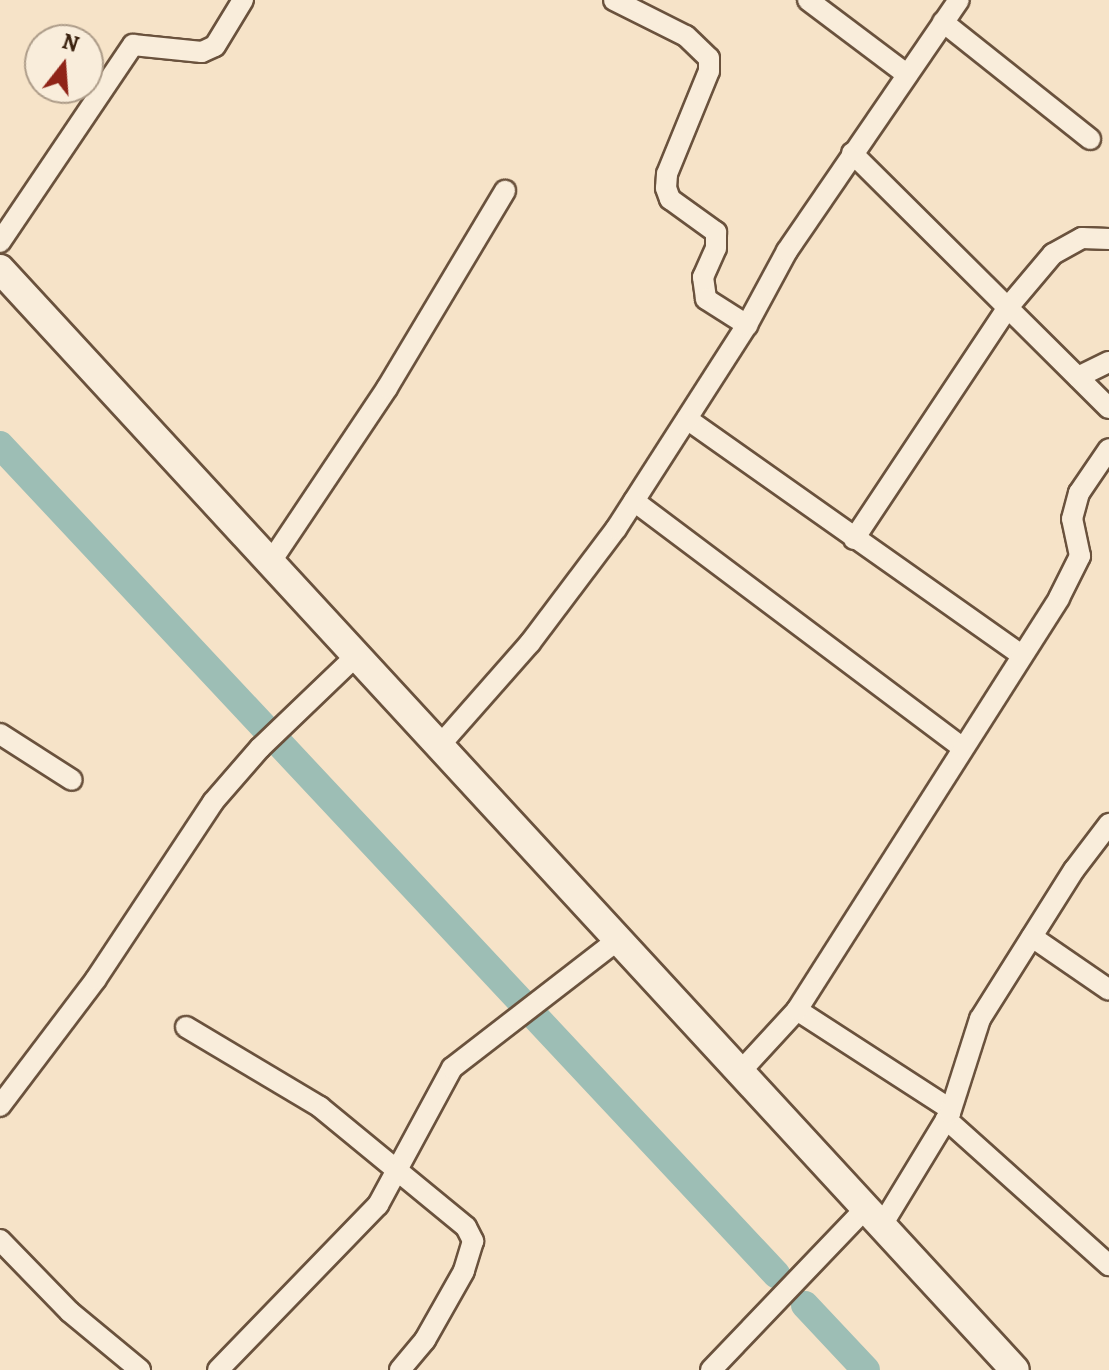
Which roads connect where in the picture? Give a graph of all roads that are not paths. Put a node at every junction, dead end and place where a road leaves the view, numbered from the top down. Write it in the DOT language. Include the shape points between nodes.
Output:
graph roads {
  1 [pos="243,0"];
  2 [pos="614,0"];
  3 [pos="808,0"];
  4 [pos="959,0"];
  5 [pos="943,22"];
  6 [pos="905,73"];
  7 [pos="1090,139"];
  8 [pos="852,153"];
  9 [pos="505,191"];
  10 [pos="1109,239"];
  11 [pos="0,242"];
  12 [pos="0,269"];
  13 [pos="1009,306"];
  14 [pos="747,325"];
  15 [pos="1109,362"];
  16 [pos="1078,377"];
  17 [pos="1109,408"];
  18 [pos="687,419"];
  19 [pos="1109,449"];
  20 [pos="634,501"];
  21 [pos="854,539"];
  22 [pos="272,560"];
  23 [pos="358,654"];
  24 [pos="1022,655"];
  25 [pos="0,734"];
  26 [pos="441,744"];
  27 [pos="962,747"];
  28 [pos="72,780"];
  29 [pos="1109,824"];
  30 [pos="1032,937"];
  31 [pos="620,938"];
  32 [pos="1109,990"];
  33 [pos="797,1010"];
  34 [pos="186,1027"];
  35 [pos="740,1072"];
  36 [pos="0,1106"];
  37 [pos="948,1114"];
  38 [pos="398,1173"];
  39 [pos="874,1216"];
  40 [pos="0,1240"];
  41 [pos="1109,1265"];
  42 [pos="140,1370"];
  43 [pos="218,1370"];
  44 [pos="400,1370"];
  45 [pos="711,1370"];
  46 [pos="1015,1370"];
  1 -- 11 [label="street" via="215,46 202,52 133,45"];
  2 -- 14 [label="street" via="686,36 709,58 709,71 666,188 670,199 716,232 716,248 703,277 706,299"];
  3 -- 6 [label="street"];
  4 -- 5 [label="street"];
  5 -- 6 [label="street"];
  5 -- 7 [label="street"];
  6 -- 8 [label="street"];
  8 -- 13 [label="street"];
  8 -- 14 [label="street" via="787,251"];
  9 -- 22 [label="street" via="387,388"];
  10 -- 13 [label="street" via="1065,243"];
  12 -- 22 [label="street"];
  13 -- 16 [label="street"];
  13 -- 21 [label="street"];
  14 -- 18 [label="street"];
  15 -- 16 [label="street"];
  16 -- 17 [label="street"];
  18 -- 20 [label="street"];
  18 -- 21 [label="street"];
  19 -- 24 [label="street" via="1074,508 1077,567"];
  20 -- 26 [label="street" via="530,643"];
  20 -- 27 [label="street"];
  21 -- 24 [label="street"];
  22 -- 23 [label="street"];
  23 -- 26 [label="street"];
  23 -- 36 [label="street" via="260,748 213,802 96,979"];
  24 -- 27 [label="street"];
  25 -- 28 [label="street"];
  26 -- 31 [label="street"];
  27 -- 33 [label="street"];
  29 -- 30 [label="street"];
  30 -- 32 [label="street"];
  30 -- 37 [label="street" via="969,1042"];
  31 -- 35 [label="street"];
  31 -- 38 [label="street" via="452,1068"];
  33 -- 35 [label="street"];
  33 -- 37 [label="street"];
  34 -- 38 [label="street" via="286,1083"];
  35 -- 39 [label="street"];
  37 -- 39 [label="street"];
  37 -- 41 [label="street"];
  38 -- 43 [label="street" via="378,1205"];
  38 -- 44 [label="street" via="448,1211 473,1241 464,1271 425,1340"];
  39 -- 45 [label="street"];
  39 -- 46 [label="street"];
  40 -- 42 [label="street" via="70,1312"];
}
